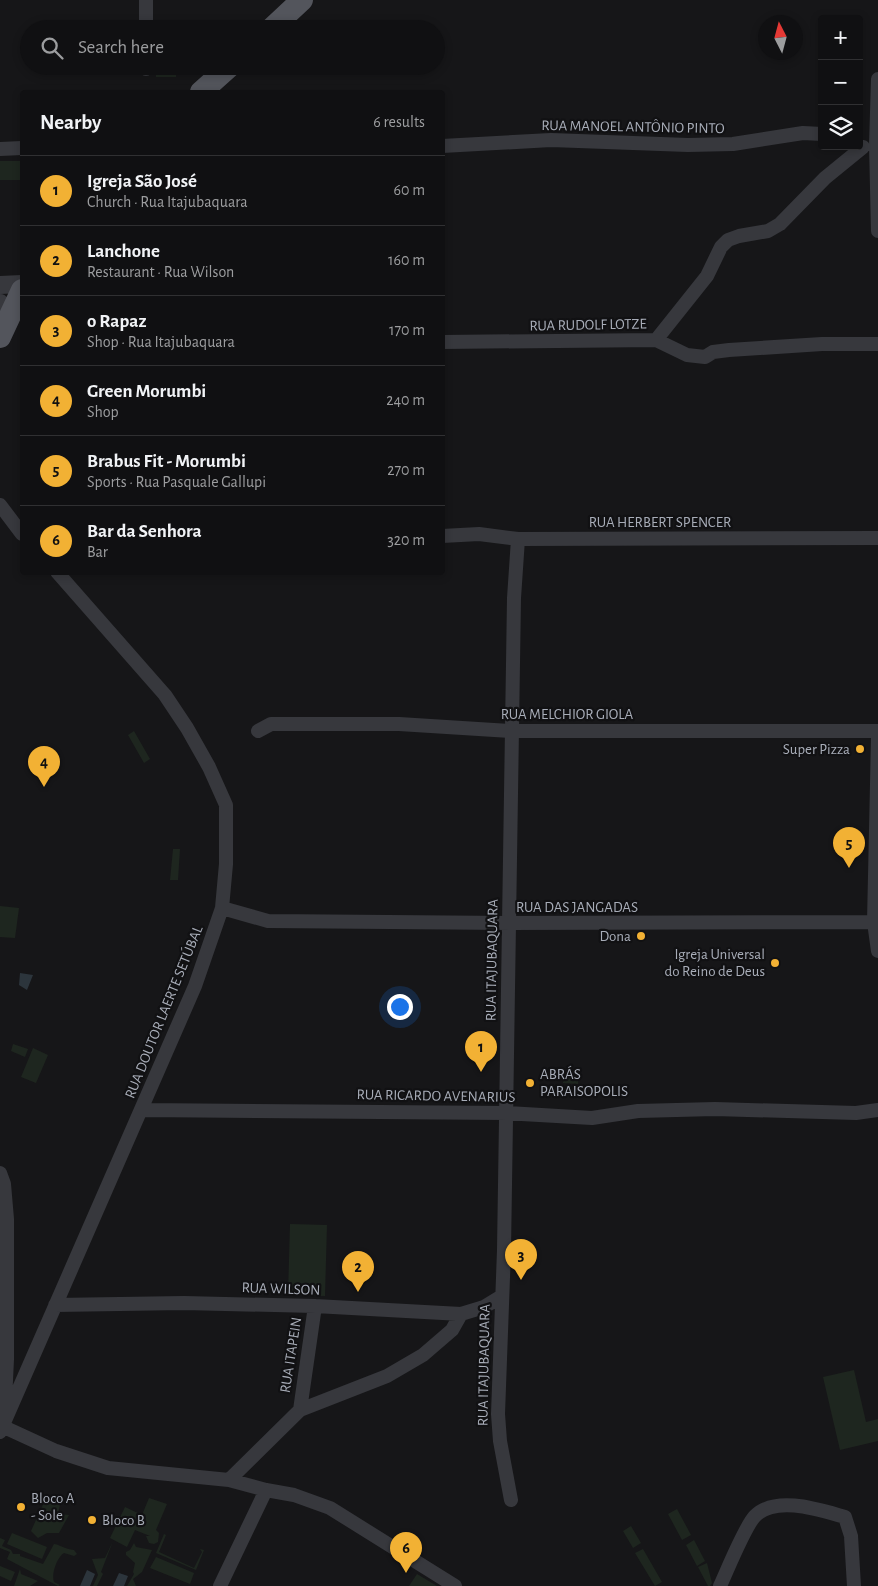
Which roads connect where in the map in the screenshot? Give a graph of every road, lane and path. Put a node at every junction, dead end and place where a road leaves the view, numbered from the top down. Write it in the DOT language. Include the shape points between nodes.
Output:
graph roads {
  1 [pos="146,0"];
  2 [pos="302,0"];
  3 [pos="146,20"];
  4 [pos="281,20"];
  5 [pos="220,75"];
  6 [pos="878,79"];
  7 [pos="203,90"];
  8 [pos="818,134"];
  9 [pos="445,146"];
  10 [pos="869,146"];
  11 [pos="0,148"];
  12 [pos="20,148"];
  13 [pos="878,231"];
  14 [pos="20,284"];
  15 [pos="0,285"];
  16 [pos="20,293"];
  17 [pos="2,322"];
  18 [pos="656,340"];
  19 [pos="445,342"];
  20 [pos="878,344"];
  21 [pos="4,513"];
  22 [pos="20,532"];
  23 [pos="445,536"];
  24 [pos="878,538"];
  25 [pos="518,539"];
  26 [pos="60,575"];
  27 [pos="511,730"];
  28 [pos="258,731"];
  29 [pos="878,731"];
  30 [pos="878,738"];
  31 [pos="222,908"];
  32 [pos="874,922"];
  33 [pos="509,924"];
  34 [pos="878,951"];
  35 [pos="143,1110"];
  36 [pos="878,1110"];
  37 [pos="506,1113"];
  38 [pos="0,1173"];
  39 [pos="502,1296"];
  40 [pos="55,1305"];
  41 [pos="315,1306"];
  42 [pos="461,1314"];
  43 [pos="300,1410"];
  44 [pos="2,1428"];
  45 [pos="229,1480"];
  46 [pos="266,1490"];
  47 [pos="511,1500"];
  48 [pos="220,1586"];
  49 [pos="455,1586"];
  50 [pos="720,1586"];
  51 [pos="854,1586"];
  1 -- 3 [label="street"];
  2 -- 4 [label="main road"];
  5 -- 7 [label="main road"];
  6 -- 10 [label="street"];
  8 -- 9 [label="street, RUA MANOEL ANTÔNIO PINTO" via="803,133 733,144 551,140"];
  10 -- 13 [label="street"];
  10 -- 18 [label="street" via="825,178 780,224 768,231 728,240 721,247 708,276"];
  11 -- 12 [label="street"];
  14 -- 15 [label="street"];
  16 -- 17 [label="main road"];
  18 -- 19 [label="street, RUA RUDOLF LOTZE"];
  18 -- 20 [label="street, RUA RUDOLF LOTZE" via="686,354 705,358 713,352 822,344"];
  21 -- 22 [label="street"];
  23 -- 25 [label="street, RUA HERBERT SPENCER" via="479,534"];
  24 -- 25 [label="street, RUA HERBERT SPENCER"];
  25 -- 27 [label="street, RUA ITAJUBAQUARA"];
  26 -- 31 [label="street, RUA DOUTOR LAERTE SETÚBAL" via="165,695 209,767 226,804"];
  27 -- 28 [label="street, RUA MELCHIOR GIOLA" via="380,724 271,724"];
  27 -- 29 [label="street, RUA MELCHIOR GIOLA"];
  27 -- 33 [label="street, RUA ITAJUBAQUARA"];
  30 -- 32 [label="street"];
  31 -- 33 [label="street, RUA DAS JANGADAS" via="268,921"];
  31 -- 35 [label="street, RUA DOUTOR LAERTE SETÚBAL" via="195,986"];
  32 -- 33 [label="street, RUA DAS JANGADAS"];
  32 -- 34 [label="street"];
  33 -- 37 [label="street, RUA ITAJUBAQUARA"];
  35 -- 37 [label="street, RUA RICARDO AVENARIUS"];
  35 -- 40 [label="street, RUA DOUTOR LAERTE SETÚBAL"];
  36 -- 37 [label="street, RUA RICARDO AVENARIUS" via="715,1109 638,1112 592,1118"];
  37 -- 39 [label="street, RUA ITAJUBAQUARA"];
  38 -- 44 [label="street" via="7,1219 7,1359"];
  39 -- 42 [label="street, RUA WILSON" via="484,1307"];
  39 -- 47 [label="street, RUA ITAJUBAQUARA" via="498,1414"];
  40 -- 41 [label="street, RUA WILSON"];
  40 -- 44 [label="street, RUA DOUTOR LAERTE SETÚBAL"];
  41 -- 42 [label="street, RUA WILSON"];
  41 -- 43 [label="street, RUA ITAPEIN"];
  42 -- 43 [label="street" via="452,1330 410,1363 387,1376"];
  43 -- 45 [label="street"];
  44 -- 45 [label="street" via="108,1468"];
  45 -- 46 [label="street"];
  46 -- 48 [label="street"];
  46 -- 49 [label="street" via="294,1495 330,1508"];
  50 -- 51 [label="street" via="753,1518 770,1507 804,1508 845,1517 851,1536"];
}
